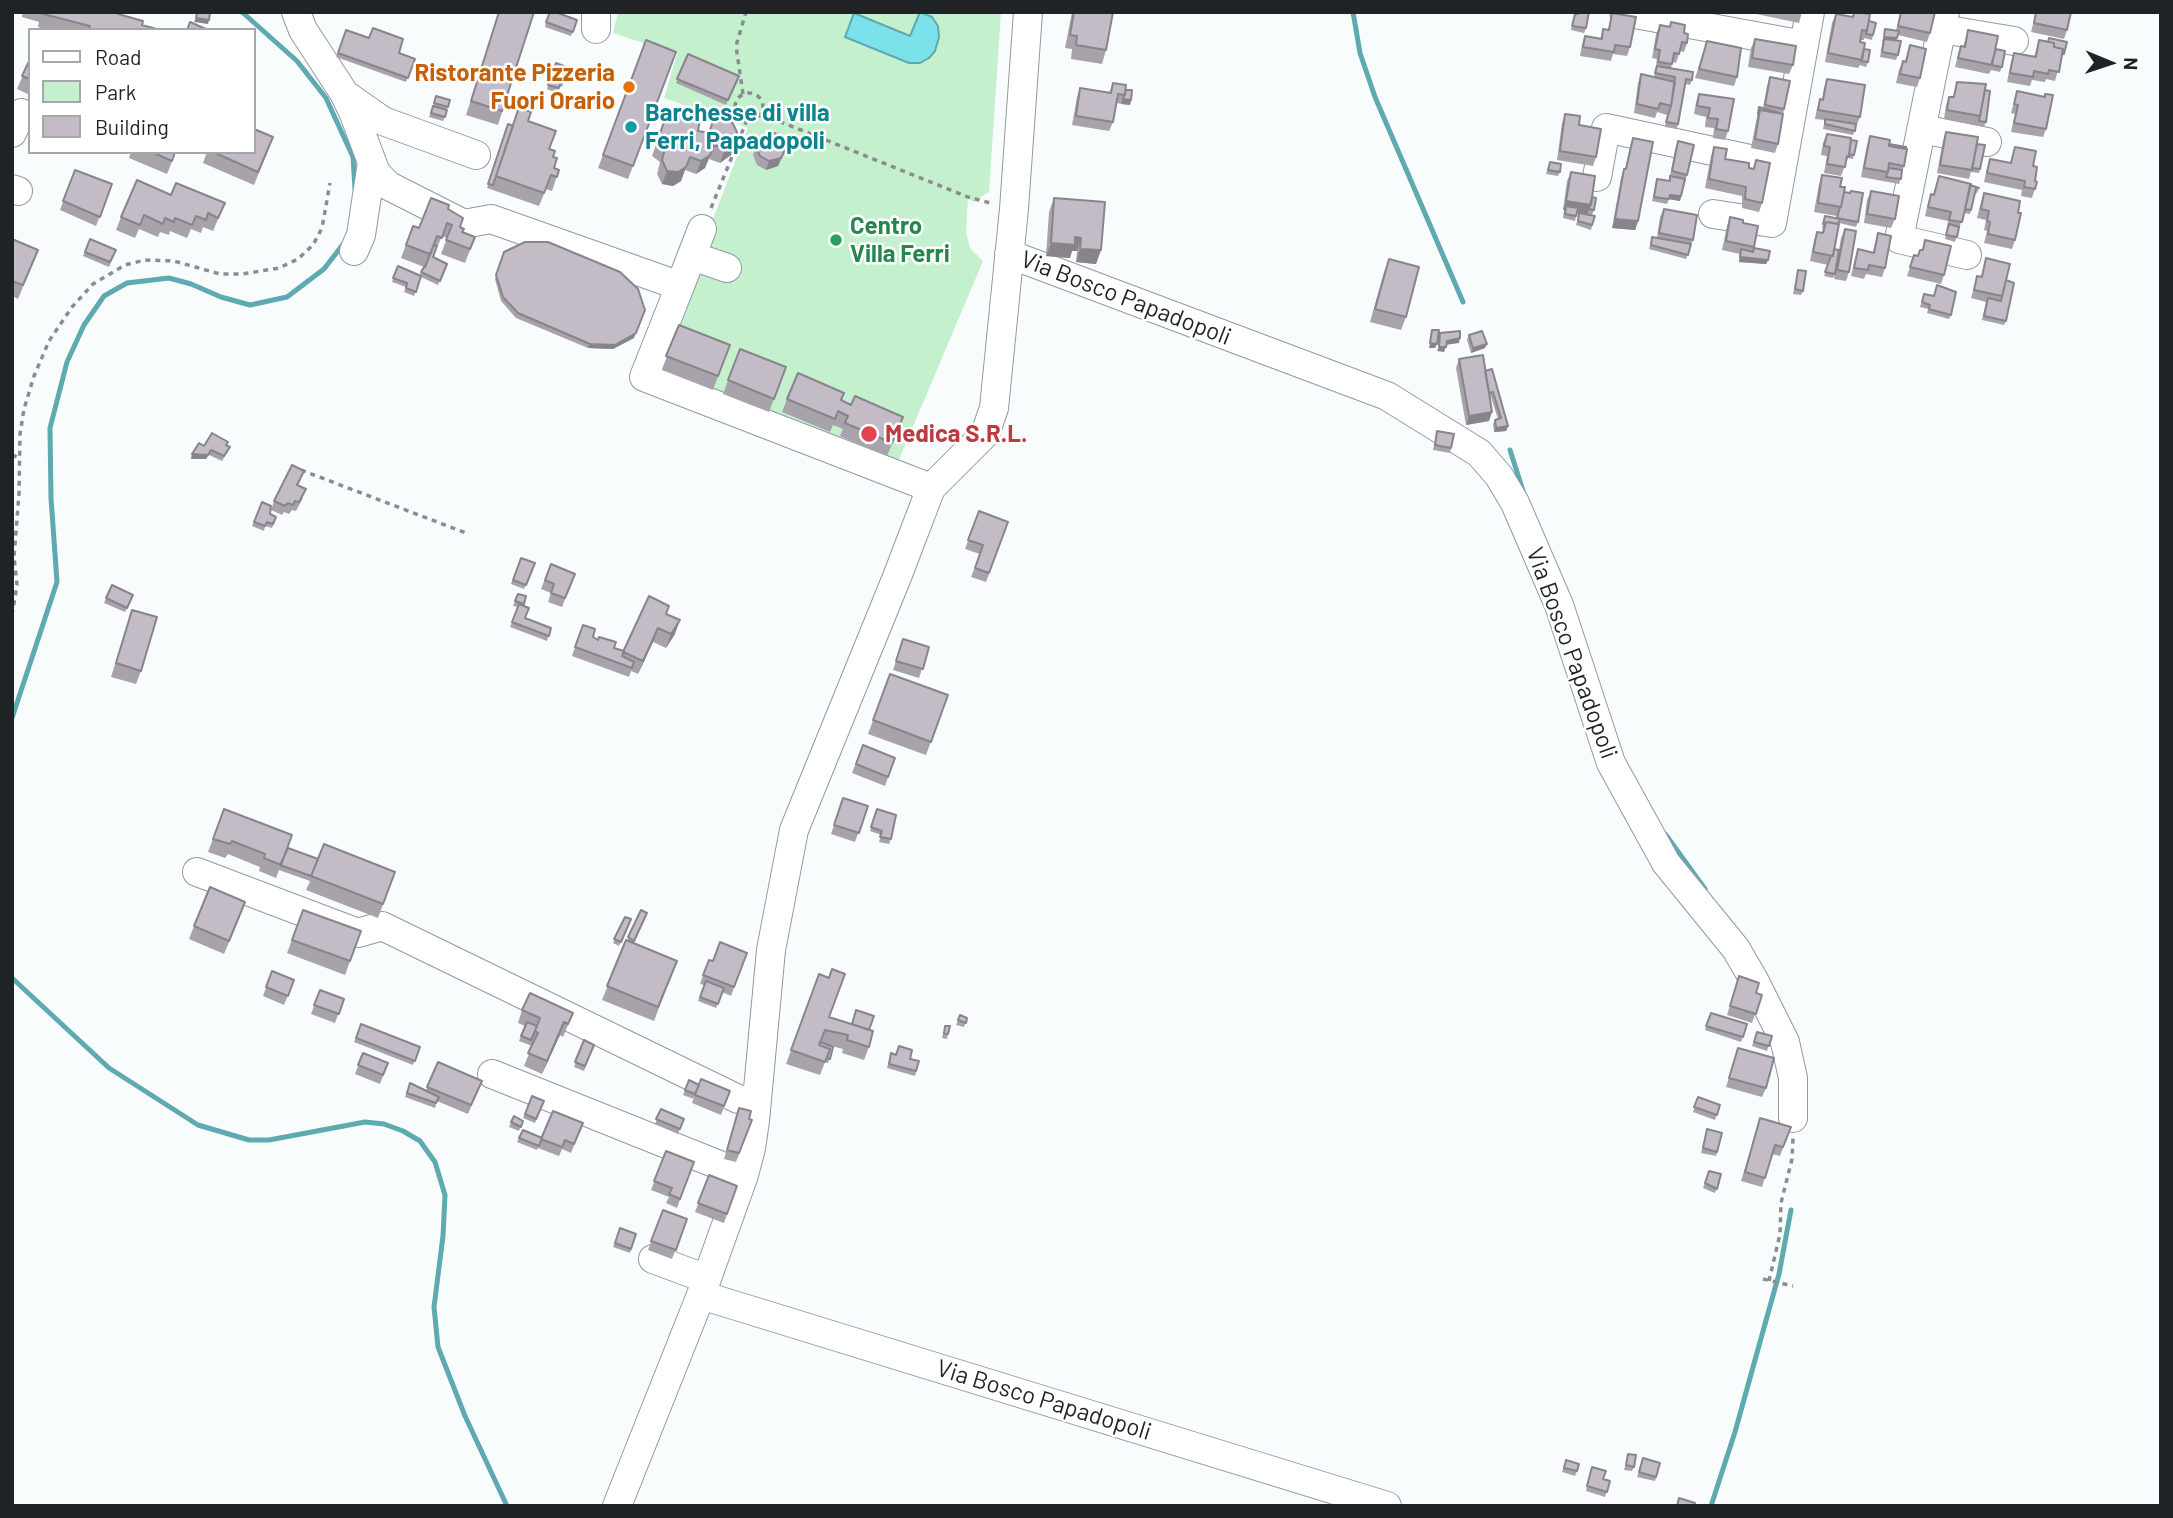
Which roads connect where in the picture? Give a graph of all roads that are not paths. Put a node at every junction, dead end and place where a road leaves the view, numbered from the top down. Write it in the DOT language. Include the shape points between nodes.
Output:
graph roads {
  1 [pos="296,12"];
  2 [pos="1028,12"];
  3 [pos="1624,12"];
  4 [pos="1810,12"];
  5 [pos="1943,20"];
  6 [pos="2014,41"];
  7 [pos="1804,45"];
  8 [pos="344,93"];
  9 [pos="1922,129"];
  10 [pos="1987,142"];
  11 [pos="476,155"];
  12 [pos="372,162"];
  13 [pos="1782,166"];
  14 [pos="1597,177"];
  15 [pos="1713,214"];
  16 [pos="354,251"];
  17 [pos="1009,254"];
  18 [pos="1966,255"];
  19 [pos="727,268"];
  20 [pos="680,286"];
  21 [pos="931,488"];
  22 [pos="197,872"];
  23 [pos="492,1074"];
  24 [pos="756,1101"];
  25 [pos="1793,1118"];
  26 [pos="744,1175"];
  27 [pos="653,1259"];
  28 [pos="704,1287"];
  29 [pos="617,1506"];
  30 [pos="1387,1506"];
  1 -- 8 [label="street"];
  2 -- 17 [label="street, Via Bosco Papadopoli"];
  3 -- 7 [label="street"];
  4 -- 7 [label="street"];
  5 -- 6 [label="street"];
  5 -- 9 [label="street"];
  7 -- 13 [label="street"];
  8 -- 11 [label="street" via="383,121"];
  8 -- 12 [label="street"];
  9 -- 10 [label="street"];
  9 -- 18 [label="street" via="1899,239"];
  12 -- 16 [label="street" via="361,235"];
  12 -- 20 [label="street" via="389,186 464,224 491,219"];
  13 -- 14 [label="street" via="1606,128"];
  13 -- 15 [label="street" via="1772,223"];
  17 -- 21 [label="street, Via Bosco Papadopoli" via="994,408 985,434"];
  17 -- 25 [label="street, Via Bosco Papadopoli" via="1387,396 1479,453 1514,503 1559,605 1611,763 1666,863 1736,949 1785,1042 1793,1078"];
  19 -- 20 [label="street" via="697,242"];
  20 -- 21 [label="street" via="644,377"];
  21 -- 24 [label="street, Via Bosco Papadopoli" via="793,830 771,950"];
  22 -- 24 [label="street" via="358,933 382,926 737,1099"];
  23 -- 26 [label="street"];
  24 -- 26 [label="street, Via Bosco Papadopoli"];
  26 -- 28 [label="street, Via Bosco Papadopoli"];
  27 -- 28 [label="street"];
  28 -- 29 [label="street, Via Bosco Papadopoli"];
  28 -- 30 [label="street, Via Bosco Papadopoli"];
}
